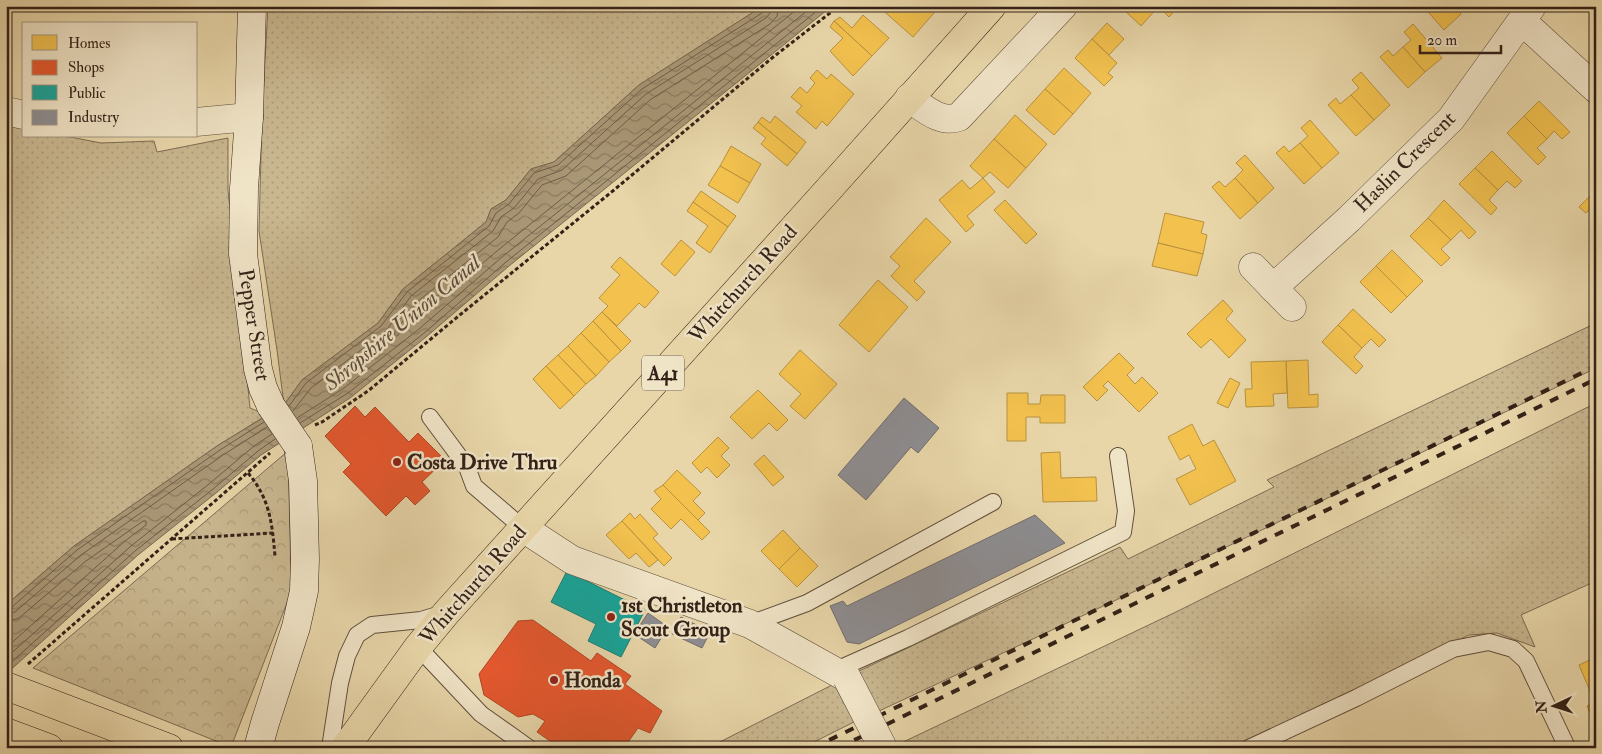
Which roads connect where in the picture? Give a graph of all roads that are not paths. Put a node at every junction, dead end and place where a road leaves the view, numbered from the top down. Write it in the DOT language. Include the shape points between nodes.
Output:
graph roads {
  1 [pos="252,6"];
  2 [pos="992,6"];
  3 [pos="1063,6"];
  4 [pos="1527,14"];
  5 [pos="1596,88"];
  6 [pos="909,98"];
  7 [pos="6,111"];
  8 [pos="22,115"];
  9 [pos="249,117"];
  10 [pos="198,122"];
  11 [pos="1253,267"];
  12 [pos="430,417"];
  13 [pos="1118,456"];
  14 [pos="993,502"];
  15 [pos="523,528"];
  16 [pos="447,612"];
  17 [pos="750,624"];
  18 [pos="418,647"];
  19 [pos="840,674"];
  20 [pos="6,686"];
  21 [pos="1566,745"];
  22 [pos="168,748"];
  23 [pos="258,748"];
  24 [pos="330,748"];
  25 [pos="345,748"];
  26 [pos="529,748"];
  27 [pos="883,748"];
  28 [pos="1249,748"];
  1 -- 9 [label="street, Pepper Street"];
  2 -- 6 [label="highway, Whitchurch Road / A41"];
  3 -- 6 [label="street" via="959,117 938,117"];
  4 -- 5 [label="street, Haslin Crescent"];
  4 -- 11 [label="street, Haslin Crescent" via="1451,119 1349,219 1283,298"];
  6 -- 15 [label="highway, Whitchurch Road / A41"];
  7 -- 8 [label="street"];
  9 -- 10 [label="street"];
  9 -- 23 [label="street, Pepper Street, bridge" via="243,254 263,388 294,440 303,481 305,559 304,591 296,627"];
  12 -- 15 [label="lane" via="467,468 474,486"];
  13 -- 19 [label="lane" via="1126,511 1123,532"];
  14 -- 17 [label="lane" via="807,603"];
  15 -- 16 [label="highway, Whitchurch Road / A41"];
  15 -- 17 [label="street" via="572,560"];
  16 -- 18 [label="highway, Whitchurch Road / A41"];
  16 -- 24 [label="lane" via="421,620 372,625 357,635 340,683"];
  17 -- 19 [label="street"];
  18 -- 25 [label="highway, Whitchurch Road / A41"];
  18 -- 26 [label="lane" via="481,714"];
  19 -- 27 [label="street, bridge"];
  20 -- 22 [label="highway"];
  21 -- 28 [label="lane" via="1526,661 1513,649 1489,642 1453,649"];
}
